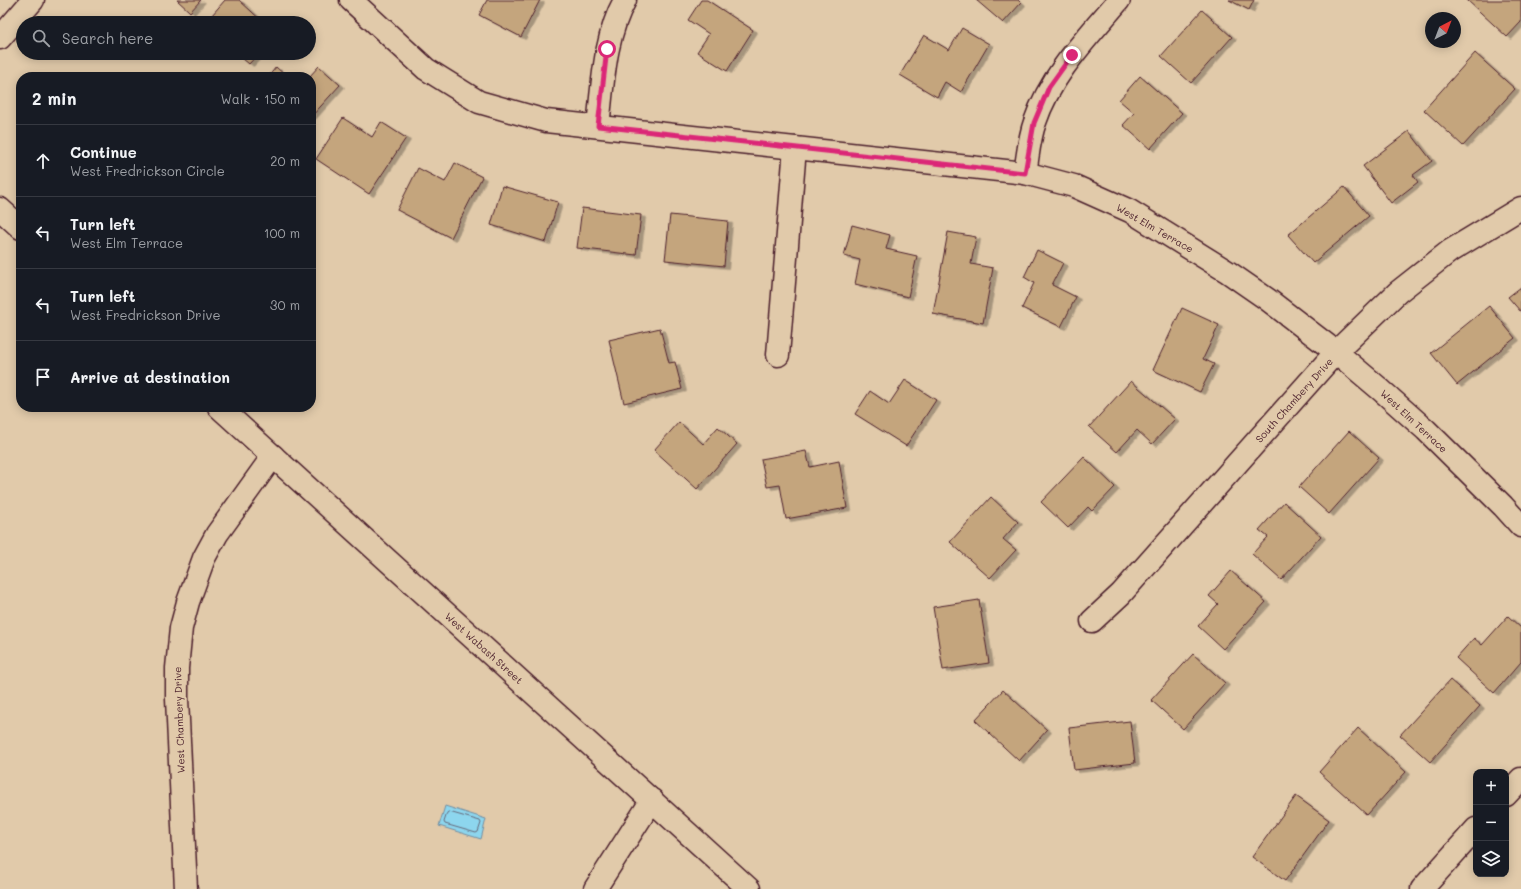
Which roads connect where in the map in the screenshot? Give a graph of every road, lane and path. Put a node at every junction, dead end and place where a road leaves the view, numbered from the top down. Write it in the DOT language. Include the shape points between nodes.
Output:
graph roads {
  1 [pos="33,0"];
  2 [pos="351,0"];
  3 [pos="625,0"];
  4 [pos="1119,0"];
  5 [pos="19,16"];
  6 [pos="16,20"];
  7 [pos="0,38"];
  8 [pos="598,126"];
  9 [pos="795,148"];
  10 [pos="1025,173"];
  11 [pos="1521,208"];
  12 [pos="0,209"];
  13 [pos="16,223"];
  14 [pos="1336,352"];
  15 [pos="778,355"];
  16 [pos="225,412"];
  17 [pos="273,456"];
  18 [pos="1521,526"];
  19 [pos="1092,621"];
  20 [pos="1521,778"];
  21 [pos="1509,792"];
  22 [pos="652,800"];
  23 [pos="1473,832"];
  24 [pos="186,889"];
  25 [pos="595,889"];
  26 [pos="750,889"];
  27 [pos="1422,889"];
  1 -- 5 [label="street"];
  2 -- 8 [label="street, West Elm Terrace" via="426,69 479,102 546,121"];
  3 -- 8 [label="street" via="618,12 607,49"];
  4 -- 10 [label="street" via="1072,55 1049,87 1034,123"];
  6 -- 7 [label="street"];
  8 -- 9 [label="street, West Elm Terrace"];
  9 -- 10 [label="street, West Elm Terrace"];
  9 -- 15 [label="street"];
  10 -- 14 [label="street, West Elm Terrace" via="1074,186 1130,211 1228,272"];
  11 -- 14 [label="street, South Chambery Drive" via="1450,251 1398,292"];
  12 -- 13 [label="street"];
  14 -- 18 [label="street, West Elm Terrace" via="1426,430"];
  14 -- 19 [label="street, South Chambery Drive" via="1120,594"];
  16 -- 17 [label="street, West Wabash Street"];
  17 -- 22 [label="street, West Wabash Street"];
  17 -- 24 [label="street, West Chambery Drive" via="217,534 204,558 181,628 177,699"];
  20 -- 21 [label="street"];
  22 -- 25 [label="street"];
  22 -- 26 [label="street, West Wabash Street"];
  23 -- 27 [label="street"];
}
